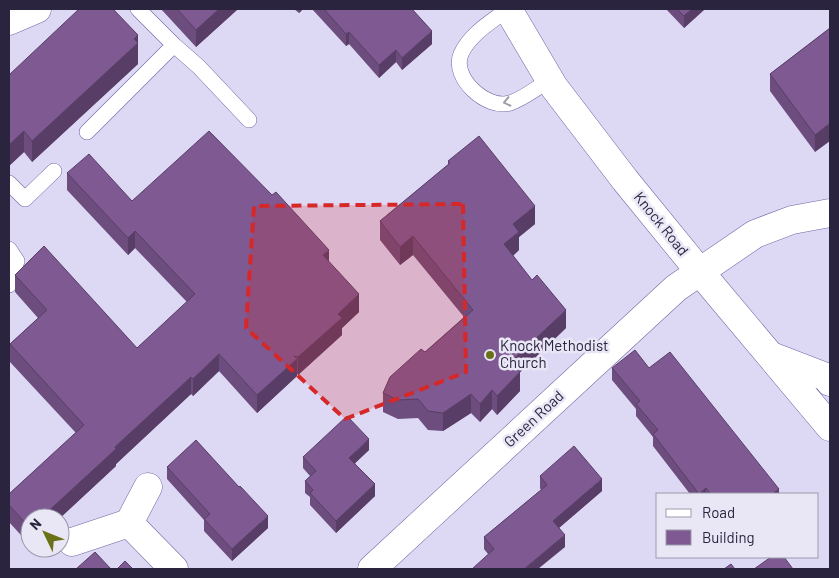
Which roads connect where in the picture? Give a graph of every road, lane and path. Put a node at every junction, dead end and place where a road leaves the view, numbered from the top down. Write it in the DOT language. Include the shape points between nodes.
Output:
graph roads {
  1 [pos="37,9"];
  2 [pos="138,9"];
  3 [pos="508,9"];
  4 [pos="9,21"];
  5 [pos="174,45"];
  6 [pos="550,80"];
  7 [pos="249,120"];
  8 [pos="87,132"];
  9 [pos="54,171"];
  10 [pos="9,182"];
  11 [pos="830,213"];
  12 [pos="9,249"];
  13 [pos="700,272"];
  14 [pos="9,285"];
  15 [pos="770,356"];
  16 [pos="830,382"];
  17 [pos="830,427"];
  18 [pos="148,487"];
  19 [pos="129,523"];
  20 [pos="72,542"];
  21 [pos="174,569"];
  22 [pos="372,569"];
  1 -- 4 [label="main road"];
  2 -- 5 [label="lane"];
  3 -- 6 [label="main road, Knock Road"];
  6 -- 3 [label="lane, one-way" via="512,103 502,105 480,95 464,78 460,57 466,45"];
  5 -- 7 [label="lane"];
  5 -- 8 [label="lane"];
  6 -- 13 [label="main road, Knock Road"];
  9 -- 10 [label="lane" via="25,199"];
  11 -- 13 [label="main road, Green Road" via="772,225 739,243"];
  12 -- 14 [label="lane" via="18,261"];
  13 -- 15 [label="main road, Knock Road"];
  13 -- 22 [label="main road, Green Road" via="673,291"];
  15 -- 16 [label="main road" via="826,377"];
  15 -- 17 [label="main road, Knock Road"];
  18 -- 19 [label="main road"];
  19 -- 20 [label="main road"];
  19 -- 21 [label="main road"];
}
